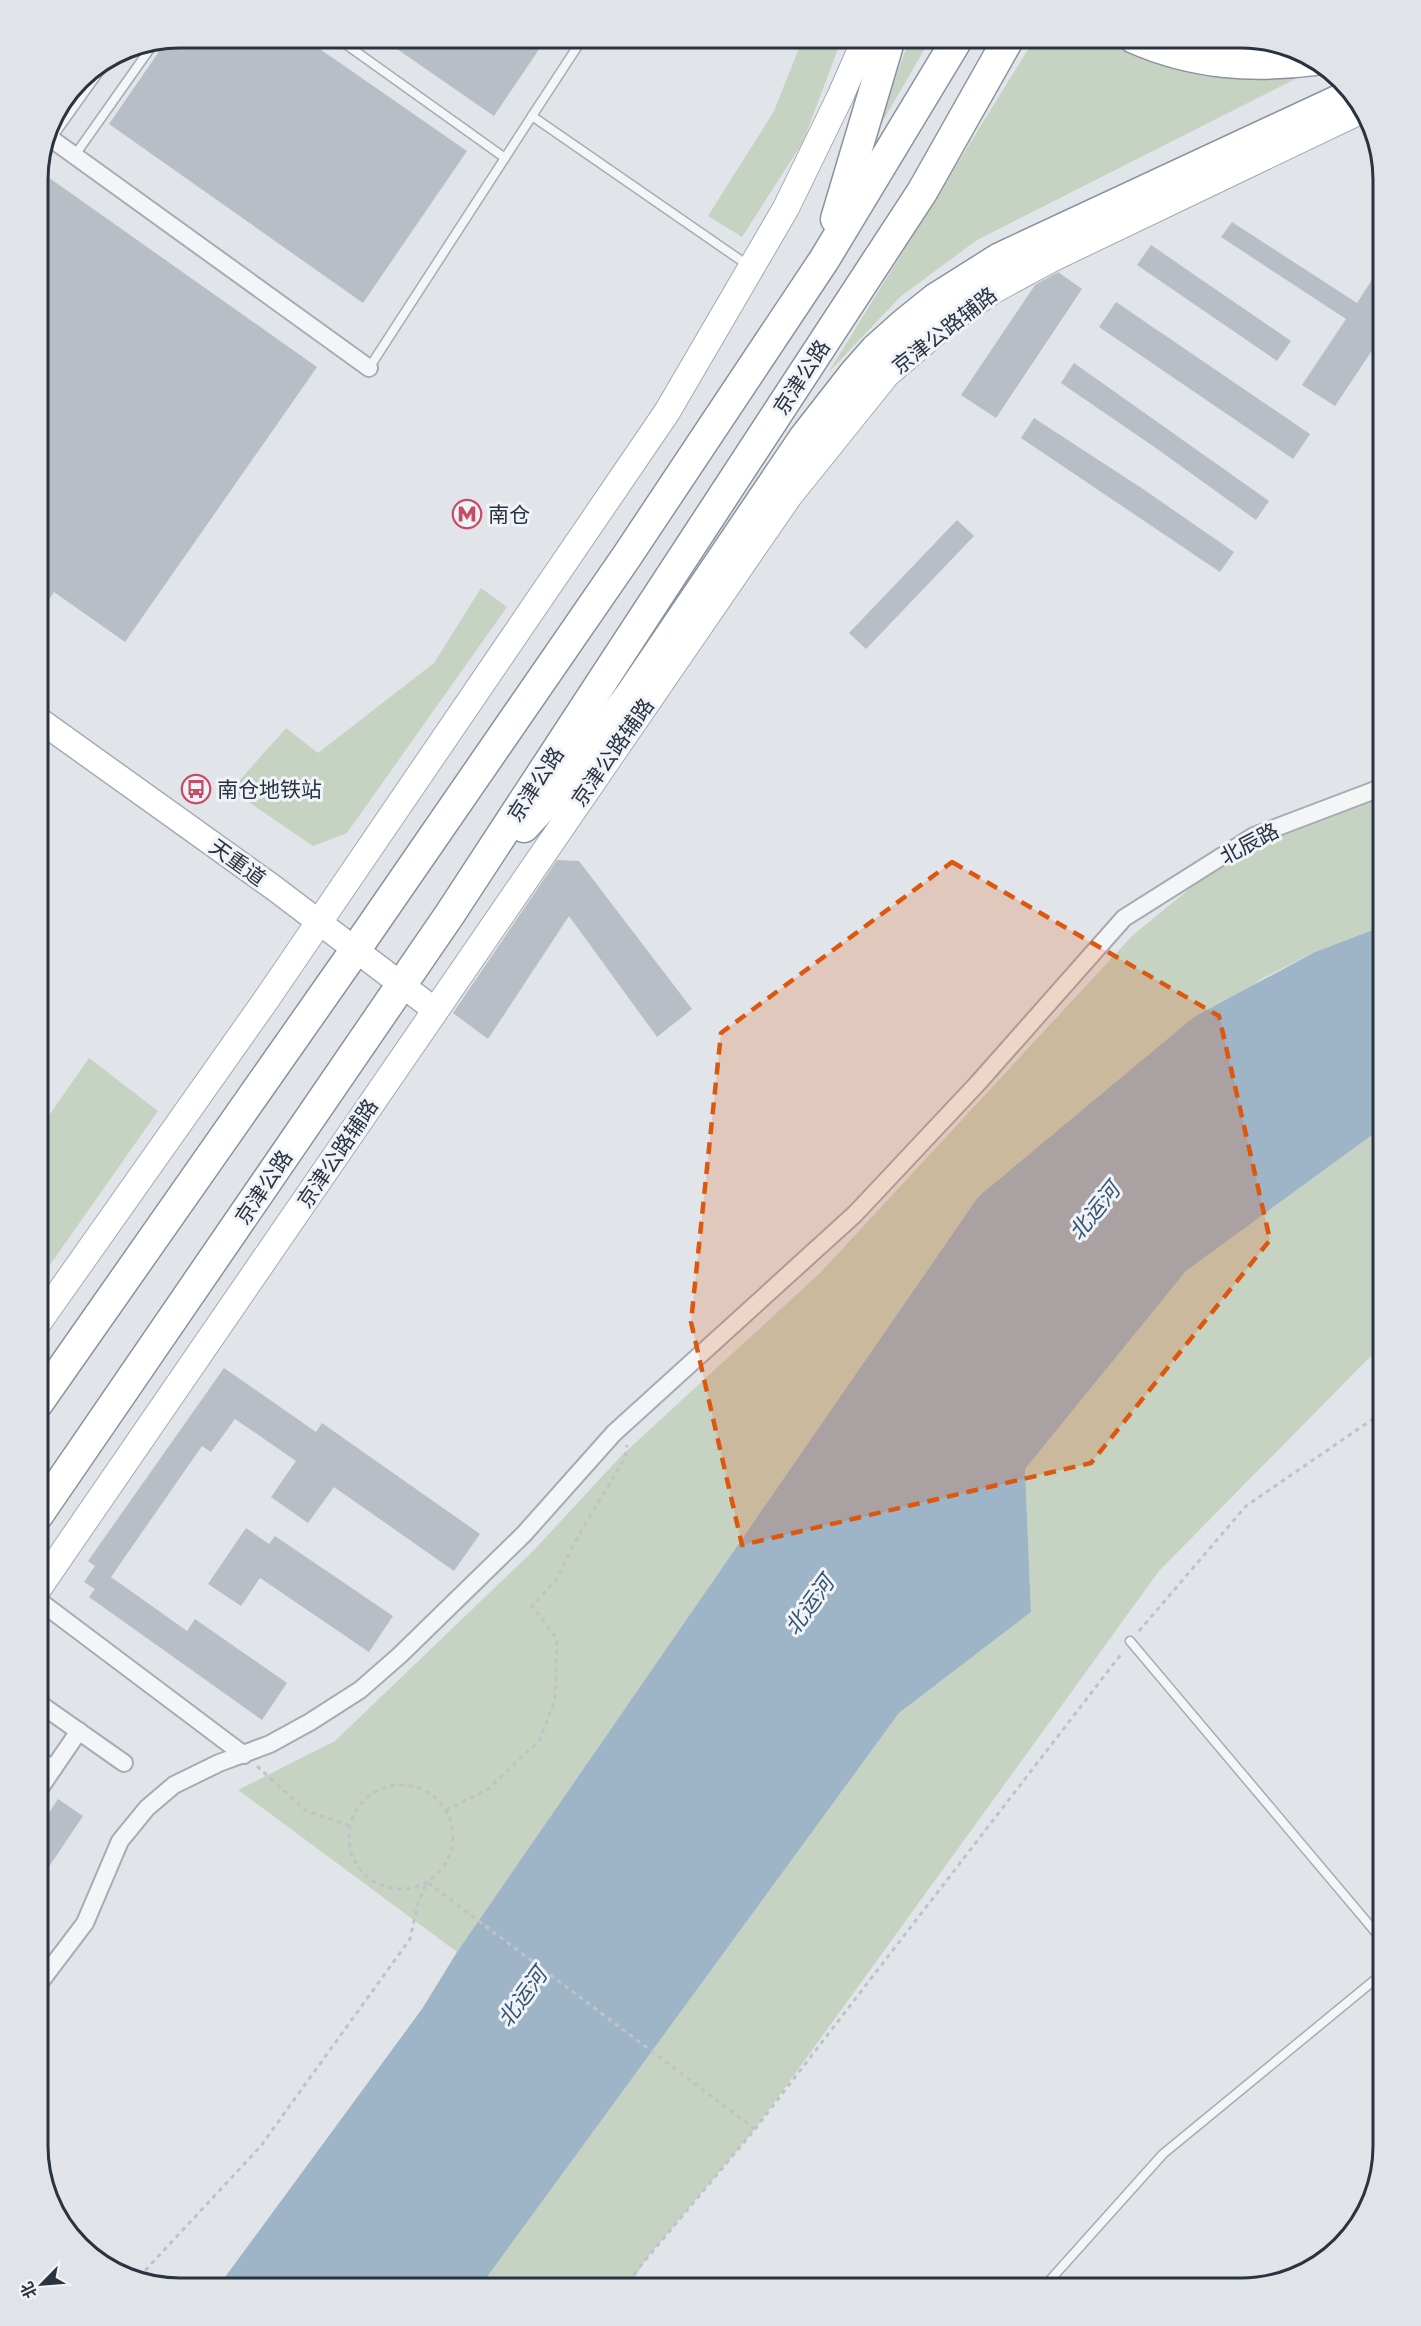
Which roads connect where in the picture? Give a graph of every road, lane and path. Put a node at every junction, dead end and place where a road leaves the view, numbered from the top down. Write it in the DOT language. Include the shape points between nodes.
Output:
graph roads {
  1 [pos="351,48"];
  2 [pos="576,48"];
  3 [pos="862,48"];
  4 [pos="887,48"];
  5 [pos="952,48"];
  6 [pos="1003,48"];
  7 [pos="1158,48"];
  8 [pos="147,53"];
  9 [pos="1297,61"];
  10 [pos="87,87"];
  11 [pos="1344,98"];
  12 [pos="1355,114"];
  13 [pos="65,116"];
  14 [pos="532,116"];
  15 [pos="55,141"];
  16 [pos="75,156"];
  17 [pos="505,158"];
  18 [pos="824,260"];
  19 [pos="752,267"];
  20 [pos="369,368"];
  21 [pos="48,727"];
  22 [pos="1373,791"];
  23 [pos="450,914"];
  24 [pos="319,923"];
  25 [pos="356,949"];
  26 [pos="402,984"];
  27 [pos="435,1010"];
  28 [pos="48,1309"];
  29 [pos="48,1389"];
  30 [pos="629,1419"];
  31 [pos="1373,1419"];
  32 [pos="48,1500"];
  33 [pos="48,1573"];
  34 [pos="48,1608"];
  35 [pos="1131,1641"];
  36 [pos="48,1710"];
  37 [pos="79,1731"];
  38 [pos="244,1755"];
  39 [pos="124,1762"];
  40 [pos="48,1766"];
  41 [pos="53,1769"];
  42 [pos="48,1776"];
  43 [pos="446,1810"];
  44 [pos="350,1826"];
  45 [pos="427,1882"];
  46 [pos="1373,1929"];
  47 [pos="48,1972"];
  48 [pos="1373,1981"];
  49 [pos="755,2128"];
  50 [pos="143,2272"];
  51 [pos="630,2278"];
  52 [pos="1051,2278"];
  1 -- 17 [label="lane"];
  2 -- 14 [label="lane"];
  3 -- 19 [label="main road" via="786,208"];
  4 -- 18 [label="highway"];
  5 -- 18 [label="highway"];
  6 -- 23 [label="highway, 京津公路" via="922,192"];
  7 -- 9 [label="highway" via="1200,60 1252,64"];
  8 -- 16 [label="lane"];
  10 -- 13 [label="lane"];
  11 -- 23 [label="highway" via="967,277 876,349 804,438 631,694 565,782"];
  12 -- 27 [label="main road, 京津公路辅路" via="992,291 887,374 789,496"];
  14 -- 17 [label="lane"];
  14 -- 19 [label="lane"];
  15 -- 16 [label="street"];
  16 -- 20 [label="street"];
  17 -- 20 [label="lane"];
  18 -- 25 [label="highway" via="627,556"];
  19 -- 24 [label="main road" via="667,412"];
  21 -- 24 [label="street, 天重道"];
  22 -- 30 [label="street, 北辰路" via="1254,836 1124,918 855,1214"];
  23 -- 26 [label="highway, 京津公路"];
  24 -- 25 [label="street, 天重道"];
  24 -- 28 [label="main road"];
  25 -- 26 [label="street, 天重道"];
  25 -- 29 [label="highway"];
  26 -- 27 [label="street, 天重道"];
  26 -- 32 [label="highway, 京津公路"];
  27 -- 33 [label="main road, 京津公路辅路"];
  30 -- 38 [label="street, 北辰路" via="524,1534 360,1690 310,1722"];
  30 -- 43 [label="path" via="625,1458 556,1580 532,1606 557,1639 555,1700 539,1741 487,1790"];
  31 -- 35 [label="path" via="1246,1506"];
  34 -- 38 [label="street"];
  35 -- 46 [label="lane"];
  35 -- 49 [label="path"];
  36 -- 37 [label="street"];
  37 -- 39 [label="street"];
  37 -- 41 [label="street"];
  38 -- 44 [label="path" via="305,1810"];
  38 -- 47 [label="street, 北辰路" via="174,1785 147,1808 120,1841 85,1923"];
  40 -- 41 [label="street"];
  41 -- 42 [label="street"];
  43 -- 44 [label="path" via="431,1794 415,1786 397,1784 366,1797"];
  43 -- 45 [label="path" via="452,1822 450,1856 441,1871"];
  44 -- 45 [label="path" via="349,1843 354,1859 378,1884 394,1889"];
  45 -- 49 [label="path"];
  45 -- 50 [label="path" via="410,1939 267,2138"];
  48 -- 52 [label="lane" via="1163,2154"];
  49 -- 51 [label="path"];
}
